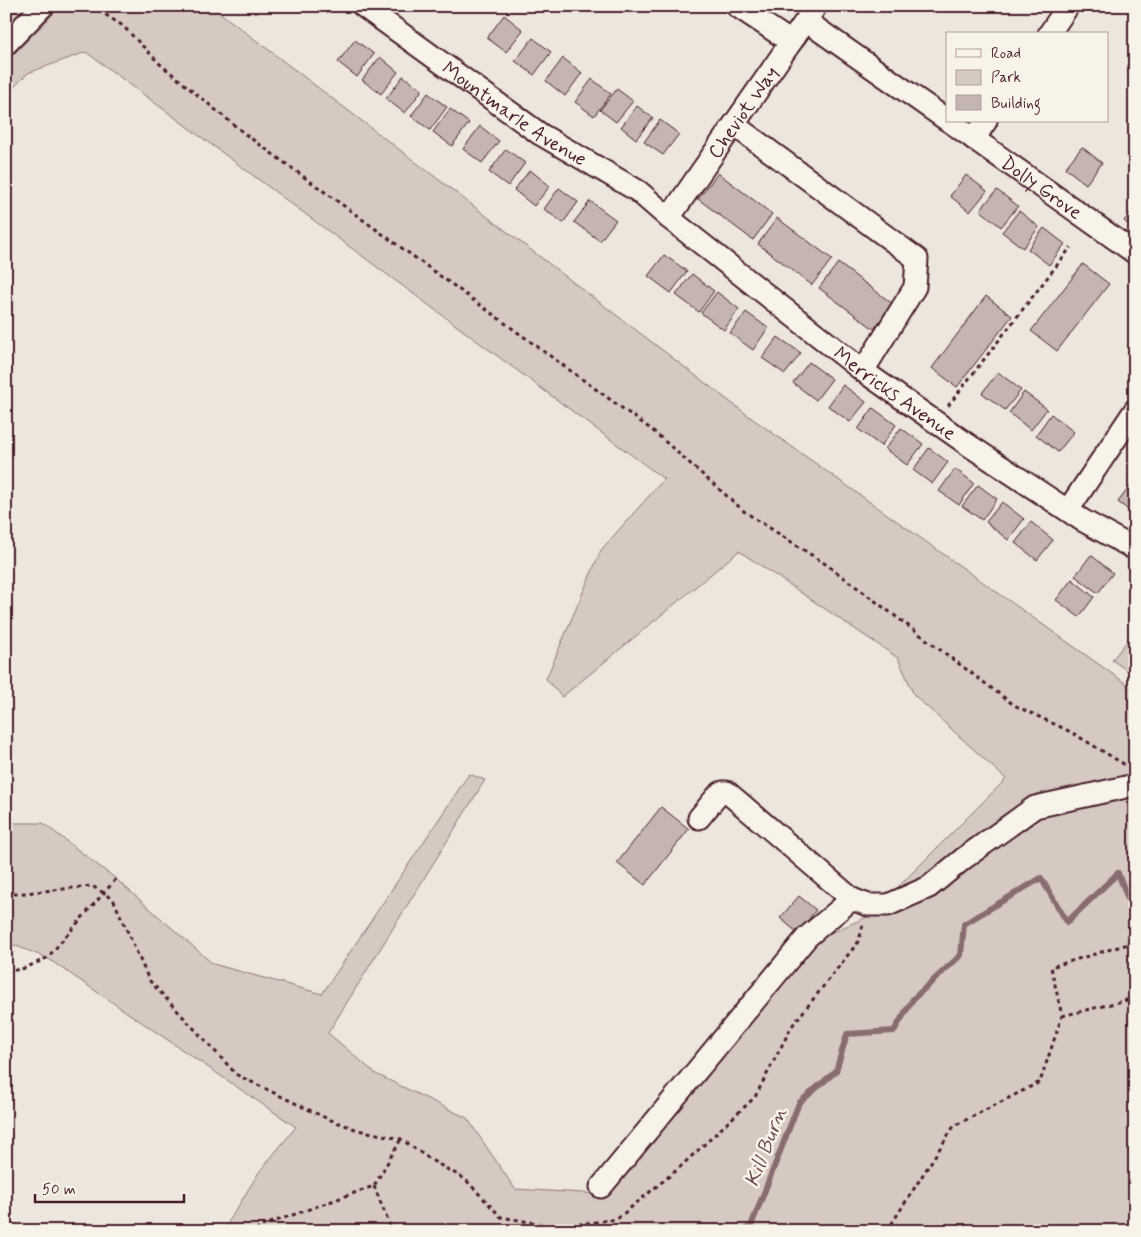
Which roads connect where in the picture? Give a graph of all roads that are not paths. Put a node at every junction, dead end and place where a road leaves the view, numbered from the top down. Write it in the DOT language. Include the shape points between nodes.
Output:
graph roads {
  1 [pos="44,6"];
  2 [pos="363,6"];
  3 [pos="738,6"];
  4 [pos="1068,6"];
  5 [pos="811,14"];
  6 [pos="1049,32"];
  7 [pos="791,42"];
  8 [pos="6,44"];
  9 [pos="946,119"];
  10 [pos="949,122"];
  11 [pos="985,122"];
  12 [pos="734,125"];
  13 [pos="974,139"];
  14 [pos="669,218"];
  15 [pos="1135,253"];
  16 [pos="863,371"];
  17 [pos="1135,410"];
  18 [pos="1068,510"];
  19 [pos="1135,549"];
  20 [pos="1135,785"];
  21 [pos="699,818"];
  22 [pos="852,899"];
  23 [pos="602,1187"];
  1 -- 8 [label="street"];
  2 -- 14 [label="street, Mountmarle Avenue" via="540,134 638,191"];
  3 -- 7 [label="street"];
  4 -- 6 [label="street"];
  5 -- 7 [label="street, Cheviot Way"];
  5 -- 9 [label="street, Dolly Grove"];
  7 -- 12 [label="street, Cheviot Way"];
  10 -- 13 [label="street, Dolly Grove"];
  11 -- 13 [label="street"];
  12 -- 14 [label="street, Cheviot Way"];
  12 -- 16 [label="street" via="917,259 915,287"];
  13 -- 15 [label="street, Dolly Grove"];
  14 -- 16 [label="street, Merricks Avenue"];
  16 -- 18 [label="street, Merricks Avenue"];
  17 -- 18 [label="street"];
  18 -- 19 [label="street, Merricks Avenue"];
  20 -- 22 [label="street" via="1035,807 929,887 888,905 868,905"];
  21 -- 22 [label="street" via="718,795 727,792"];
  22 -- 23 [label="street" via="807,937"];
}
